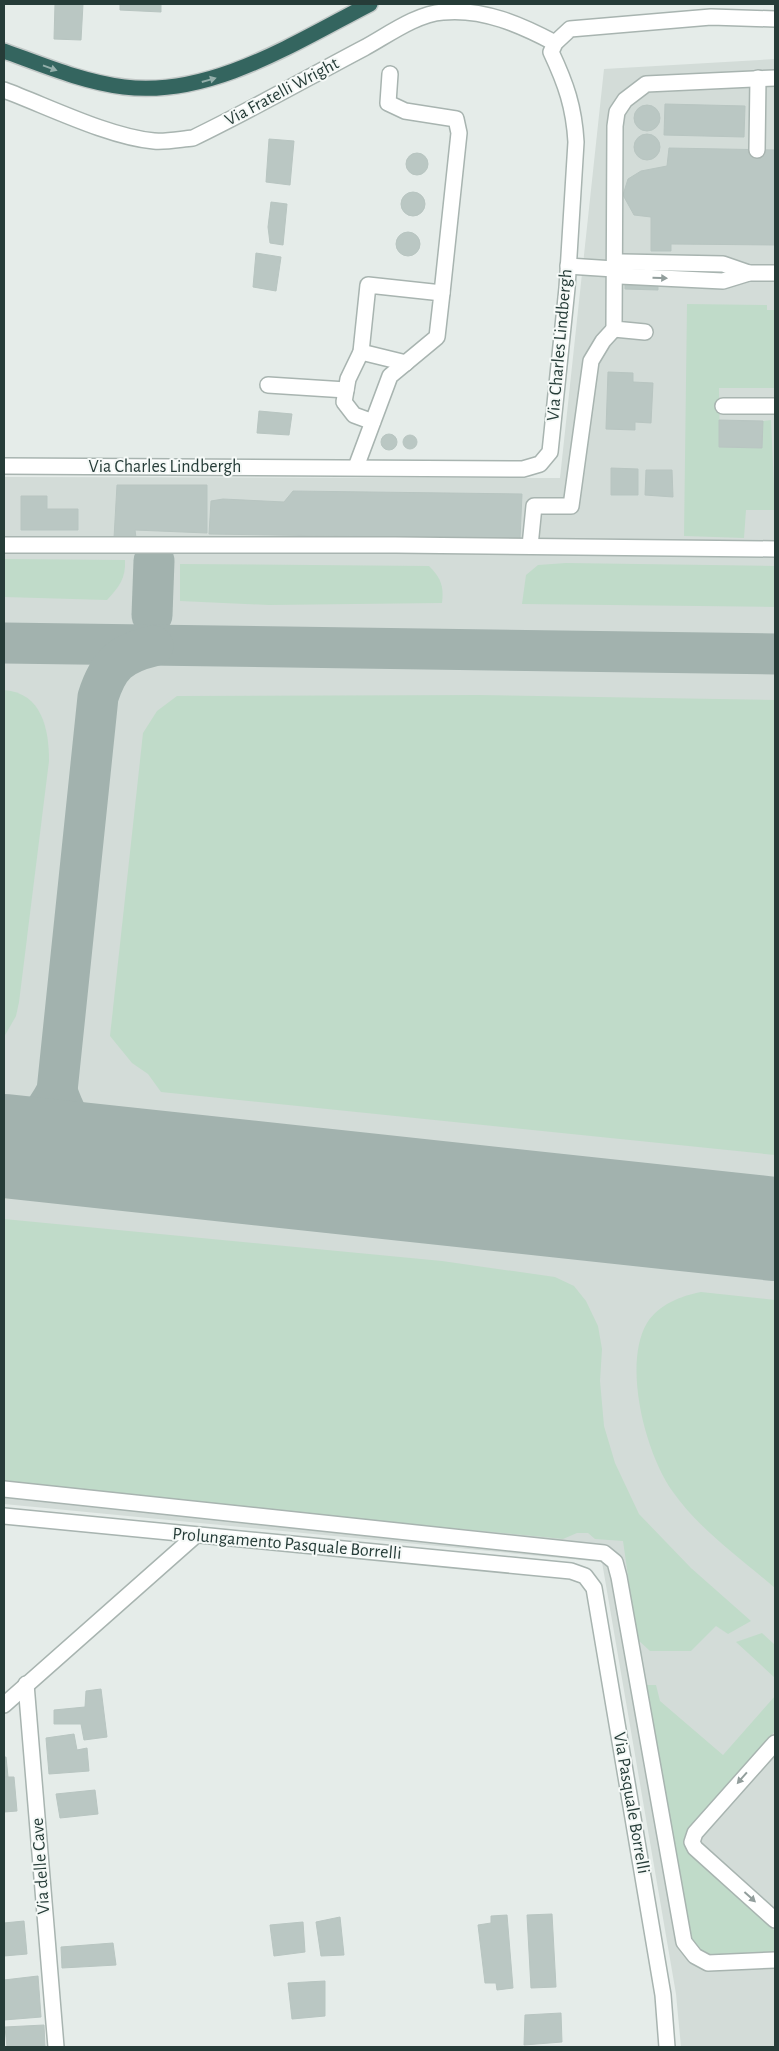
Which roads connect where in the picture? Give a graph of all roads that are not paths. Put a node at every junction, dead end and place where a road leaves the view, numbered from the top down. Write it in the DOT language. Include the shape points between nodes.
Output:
graph roads {
  1 [pos="370,4"];
  2 [pos="775,19"];
  3 [pos="555,43"];
  4 [pos="4,51"];
  5 [pos="390,74"];
  6 [pos="758,78"];
  7 [pos="775,78"];
  8 [pos="4,90"];
  9 [pos="757,150"];
  10 [pos="568,266"];
  11 [pos="614,269"];
  12 [pos="775,273"];
  13 [pos="442,293"];
  14 [pos="614,329"];
  15 [pos="645,332"];
  16 [pos="361,352"];
  17 [pos="406,363"];
  18 [pos="268,385"];
  19 [pos="346,390"];
  20 [pos="723,406"];
  21 [pos="775,406"];
  22 [pos="373,422"];
  23 [pos="4,466"];
  24 [pos="356,467"];
  25 [pos="4,545"];
  26 [pos="530,546"];
  27 [pos="775,549"];
  28 [pos="4,1489"];
  29 [pos="4,1516"];
  30 [pos="195,1536"];
  31 [pos="571,1571"];
  32 [pos="26,1684"];
  33 [pos="4,1705"];
  34 [pos="775,1743"];
  35 [pos="775,1920"];
  36 [pos="775,1960"];
  37 [pos="56,2047"];
  38 [pos="667,2047"];
  4 -- 1 [label="highway, one-way" via="103,83 126,87 172,86 201,82 246,66"];
  2 -- 3 [label="street" via="711,17 570,30"];
  3 -- 8 [label="street, Via Fratelli Wright" via="526,27 494,17 472,12 443,12 403,27 193,138 172,140 129,137"];
  3 -- 10 [label="street, Via Charles Lindbergh" via="551,52 569,91 575,119"];
  5 -- 13 [label="street" via="388,103 405,111 456,118 459,133"];
  6 -- 7 [label="street"];
  6 -- 9 [label="street"];
  6 -- 11 [label="street" via="646,84 625,100 617,112 614,126"];
  10 -- 11 [label="street"];
  10 -- 24 [label="street, Via Charles Lindbergh" via="550,452 540,464 523,469"];
  11 -- 12 [label="street" via="622,262 723,264 749,273"];
  11 -- 14 [label="street"];
  13 -- 16 [label="street" via="368,285"];
  13 -- 17 [label="street" via="437,337"];
  14 -- 15 [label="street"];
  14 -- 26 [label="street" via="602,340 592,361 571,506 534,506"];
  16 -- 17 [label="street"];
  16 -- 19 [label="street"];
  17 -- 22 [label="street" via="390,376"];
  18 -- 19 [label="street"];
  19 -- 22 [label="street" via="344,402 354,415"];
  20 -- 21 [label="street"];
  22 -- 24 [label="street"];
  23 -- 24 [label="street, Via Charles Lindbergh"];
  25 -- 26 [label="street"];
  26 -- 27 [label="street"];
  28 -- 36 [label="street" via="604,1553 615,1562 619,1577 684,1942 695,1956 708,1963"];
  29 -- 30 [label="street, Prolungamento Pasquale Borrelli"];
  30 -- 31 [label="street, Prolungamento Pasquale Borrelli"];
  30 -- 32 [label="street"];
  31 -- 38 [label="street, Via Pasquale Borrelli" via="585,1576 594,1588 663,1995"];
  32 -- 33 [label="street"];
  32 -- 37 [label="street, Via delle Cave"];
  34 -- 35 [label="street, one-way" via="695,1833 692,1842"];
}
